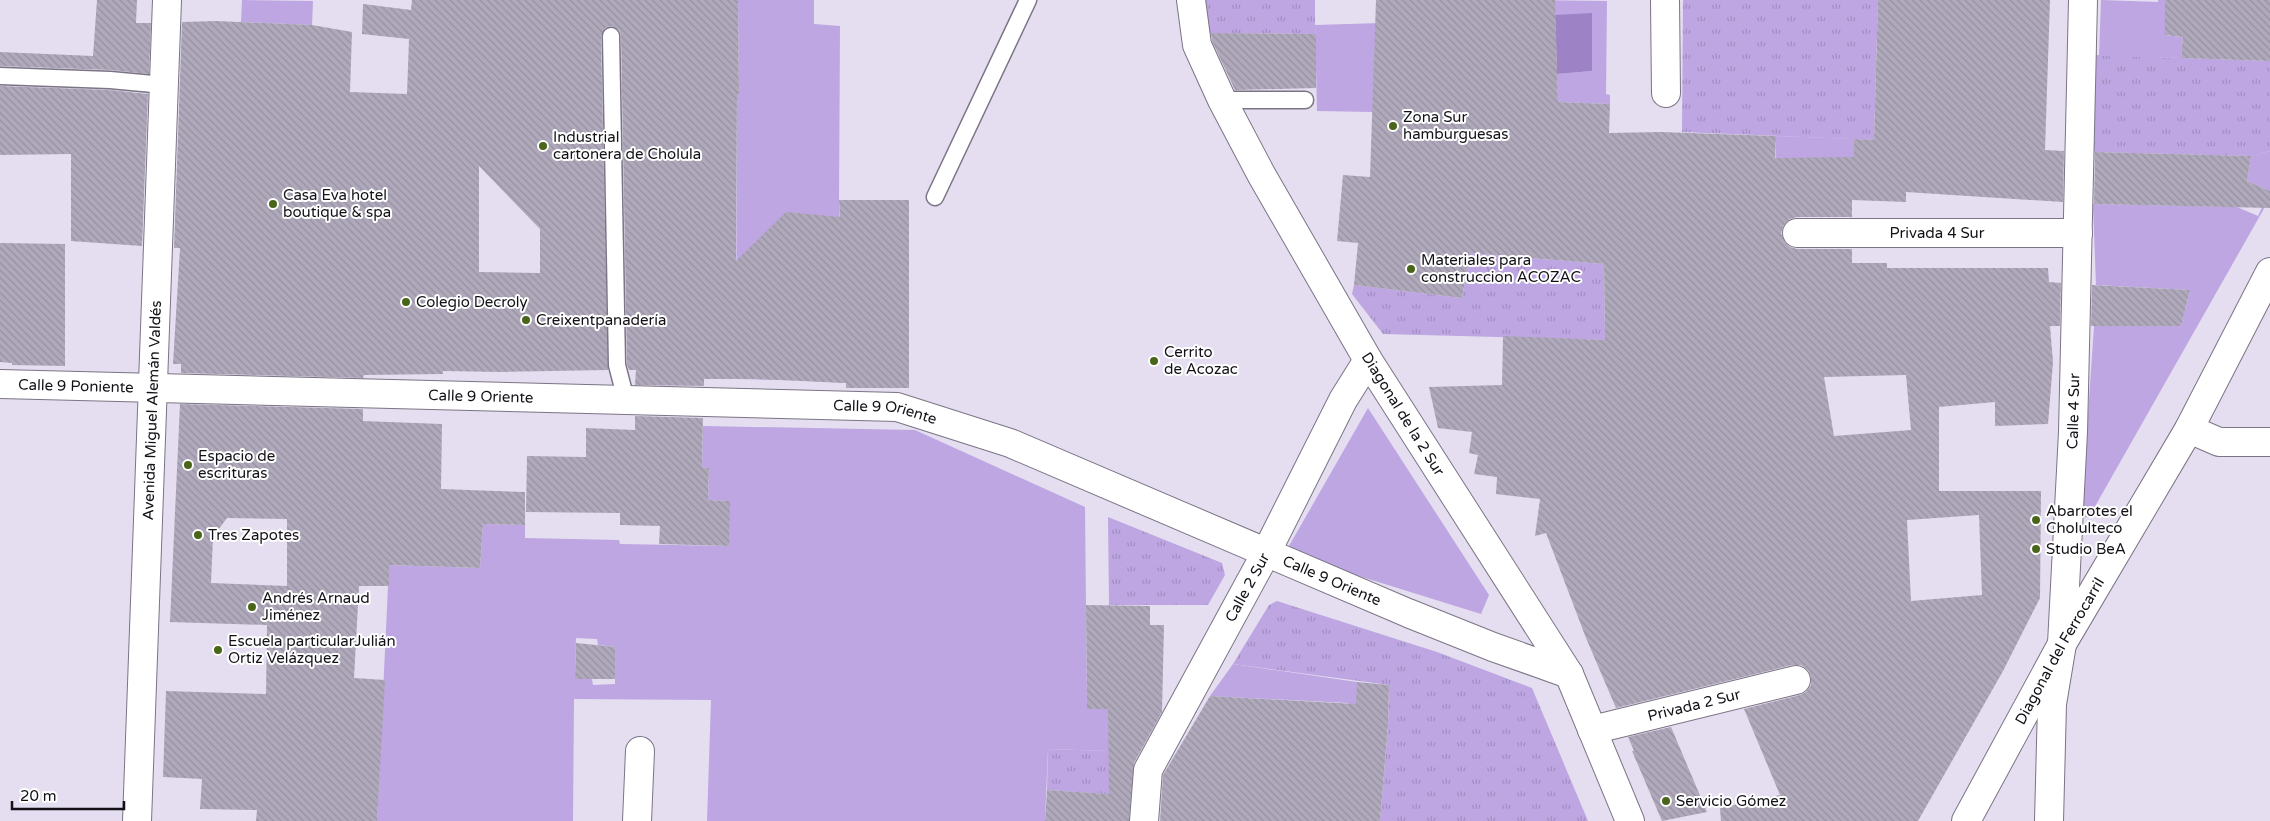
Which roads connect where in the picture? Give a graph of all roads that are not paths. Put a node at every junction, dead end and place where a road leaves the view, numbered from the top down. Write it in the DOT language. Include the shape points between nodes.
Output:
graph roads {
  1 [pos="167,0"];
  2 [pos="1028,0"];
  3 [pos="1191,0"];
  4 [pos="1665,0"];
  5 [pos="2083,0"];
  6 [pos="611,36"];
  7 [pos="0,76"];
  8 [pos="164,85"];
  9 [pos="1666,93"];
  10 [pos="1222,100"];
  11 [pos="1305,100"];
  12 [pos="935,197"];
  13 [pos="1797,233"];
  14 [pos="2078,233"];
  15 [pos="2270,272"];
  16 [pos="1368,360"];
  17 [pos="0,384"];
  18 [pos="152,388"];
  19 [pos="626,400"];
  20 [pos="2189,430"];
  21 [pos="2270,442"];
  22 [pos="1266,553"];
  23 [pos="2062,644"];
  24 [pos="1570,674"];
  25 [pos="1796,680"];
  26 [pos="1592,730"];
  27 [pos="640,751"];
  28 [pos="137,821"];
  29 [pos="637,821"];
  30 [pos="1144,821"];
  31 [pos="1630,821"];
  32 [pos="1966,821"];
  33 [pos="2049,821"];
  1 -- 8 [label="street, Avenida Miguel Alemán Valdés"];
  2 -- 12 [label="lane"];
  3 -- 10 [label="street, Diagonal de la 2 Sur" via="1197,45"];
  4 -- 9 [label="street"];
  5 -- 14 [label="street, Calle 4 Sur"];
  6 -- 19 [label="lane" via="617,365"];
  7 -- 8 [label="lane"];
  8 -- 18 [label="street, Avenida Miguel Alemán Valdés"];
  10 -- 11 [label="lane"];
  10 -- 16 [label="street, Diagonal de la 2 Sur"];
  13 -- 14 [label="street, Privada 4 Sur"];
  14 -- 23 [label="street, Calle 4 Sur" via="2073,432"];
  15 -- 20 [label="street, Diagonal del Ferrocarril"];
  16 -- 22 [label="street, Calle 2 Sur" via="1343,400"];
  16 -- 24 [label="street, Diagonal de la 2 Sur"];
  17 -- 18 [label="street, Calle 9 Poniente"];
  18 -- 19 [label="street, Calle 9 Oriente"];
  18 -- 28 [label="street, Avenida Miguel Alemán Valdés"];
  19 -- 22 [label="street, Calle 9 Oriente" via="897,407 1010,443"];
  20 -- 21 [label="street" via="2220,442"];
  20 -- 23 [label="street, Diagonal del Ferrocarril"];
  22 -- 24 [label="street, Calle 9 Oriente" via="1484,643"];
  22 -- 30 [label="street, Calle 2 Sur" via="1148,770"];
  23 -- 32 [label="street, Diagonal del Ferrocarril"];
  23 -- 33 [label="street, Calle 4 Sur" via="2052,704"];
  24 -- 26 [label="street, Diagonal de la 2 Sur"];
  25 -- 26 [label="street, Privada 2 Sur"];
  26 -- 31 [label="street, Diagonal de la 2 Sur"];
  27 -- 29 [label="street"];
}
